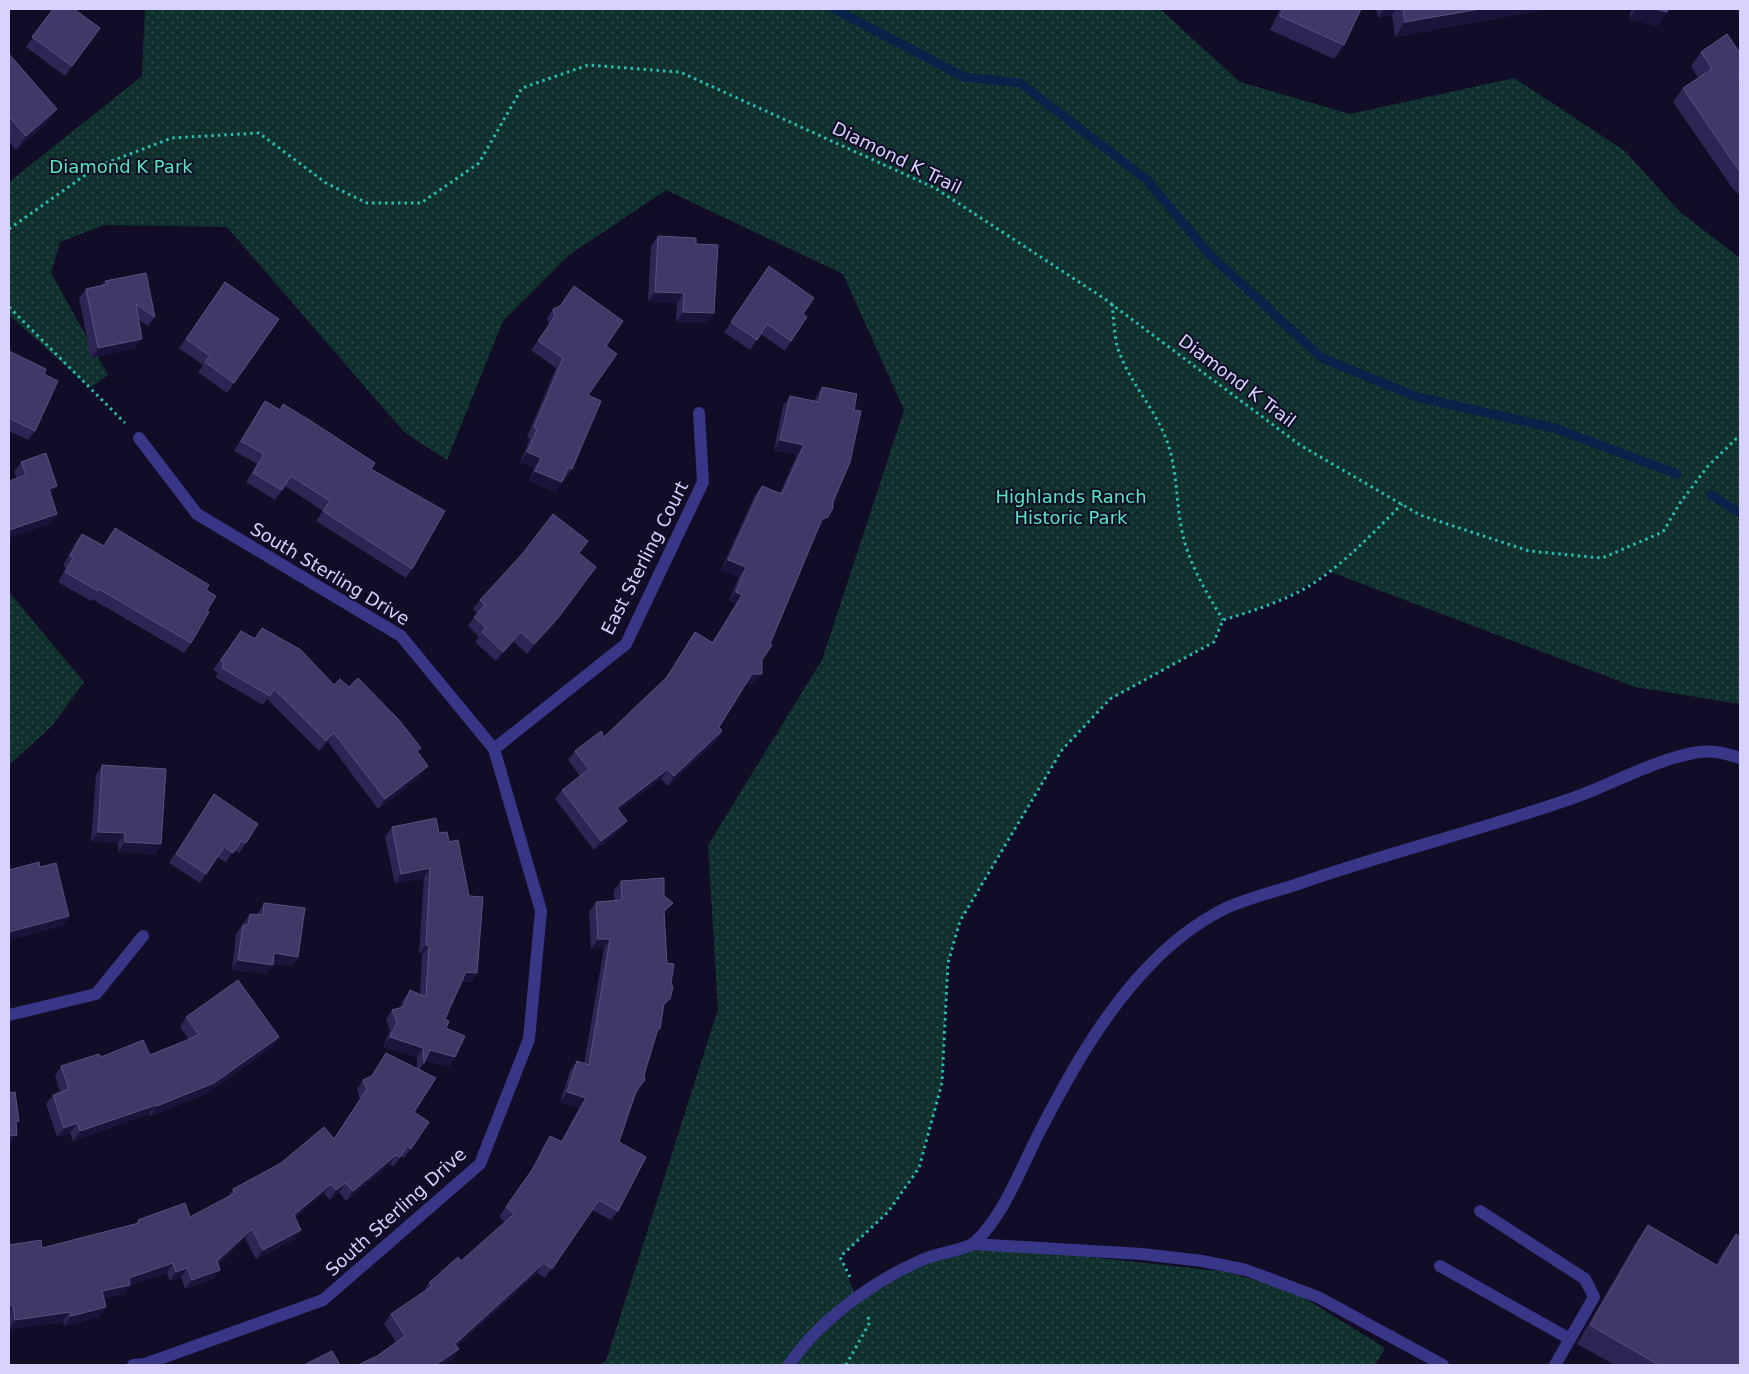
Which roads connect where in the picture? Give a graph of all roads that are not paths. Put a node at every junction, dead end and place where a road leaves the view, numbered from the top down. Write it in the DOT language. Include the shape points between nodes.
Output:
graph roads {
  1 [pos="699,413"];
  2 [pos="139,438"];
  3 [pos="494,749"];
  4 [pos="1740,758"];
  5 [pos="143,936"];
  6 [pos="9,1015"];
  7 [pos="1480,1211"];
  8 [pos="973,1244"];
  9 [pos="1440,1266"];
  10 [pos="1570,1339"];
  11 [pos="141,1365"];
  12 [pos="789,1365"];
  13 [pos="1443,1365"];
  14 [pos="1555,1365"];
  1 -- 3 [label="street, East Sterling Court" via="703,482 626,644"];
  2 -- 3 [label="street, South Sterling Drive" via="197,514 402,636"];
  3 -- 11 [label="street, South Sterling Drive" via="541,911 528,1039 480,1164 322,1300"];
  4 -- 8 [label="street" via="1722,752 1700,752 1669,760 1570,799 1358,863 1223,910 1181,936 1150,966 1089,1045 1054,1104 997,1214"];
  5 -- 6 [label="street" via="96,994"];
  7 -- 10 [label="street" via="1586,1279 1594,1297"];
  8 -- 12 [label="street" via="938,1253 903,1268 859,1296 814,1335"];
  8 -- 13 [label="street" via="1142,1254 1246,1270 1318,1298"];
  9 -- 10 [label="street"];
  10 -- 14 [label="street"];
}
